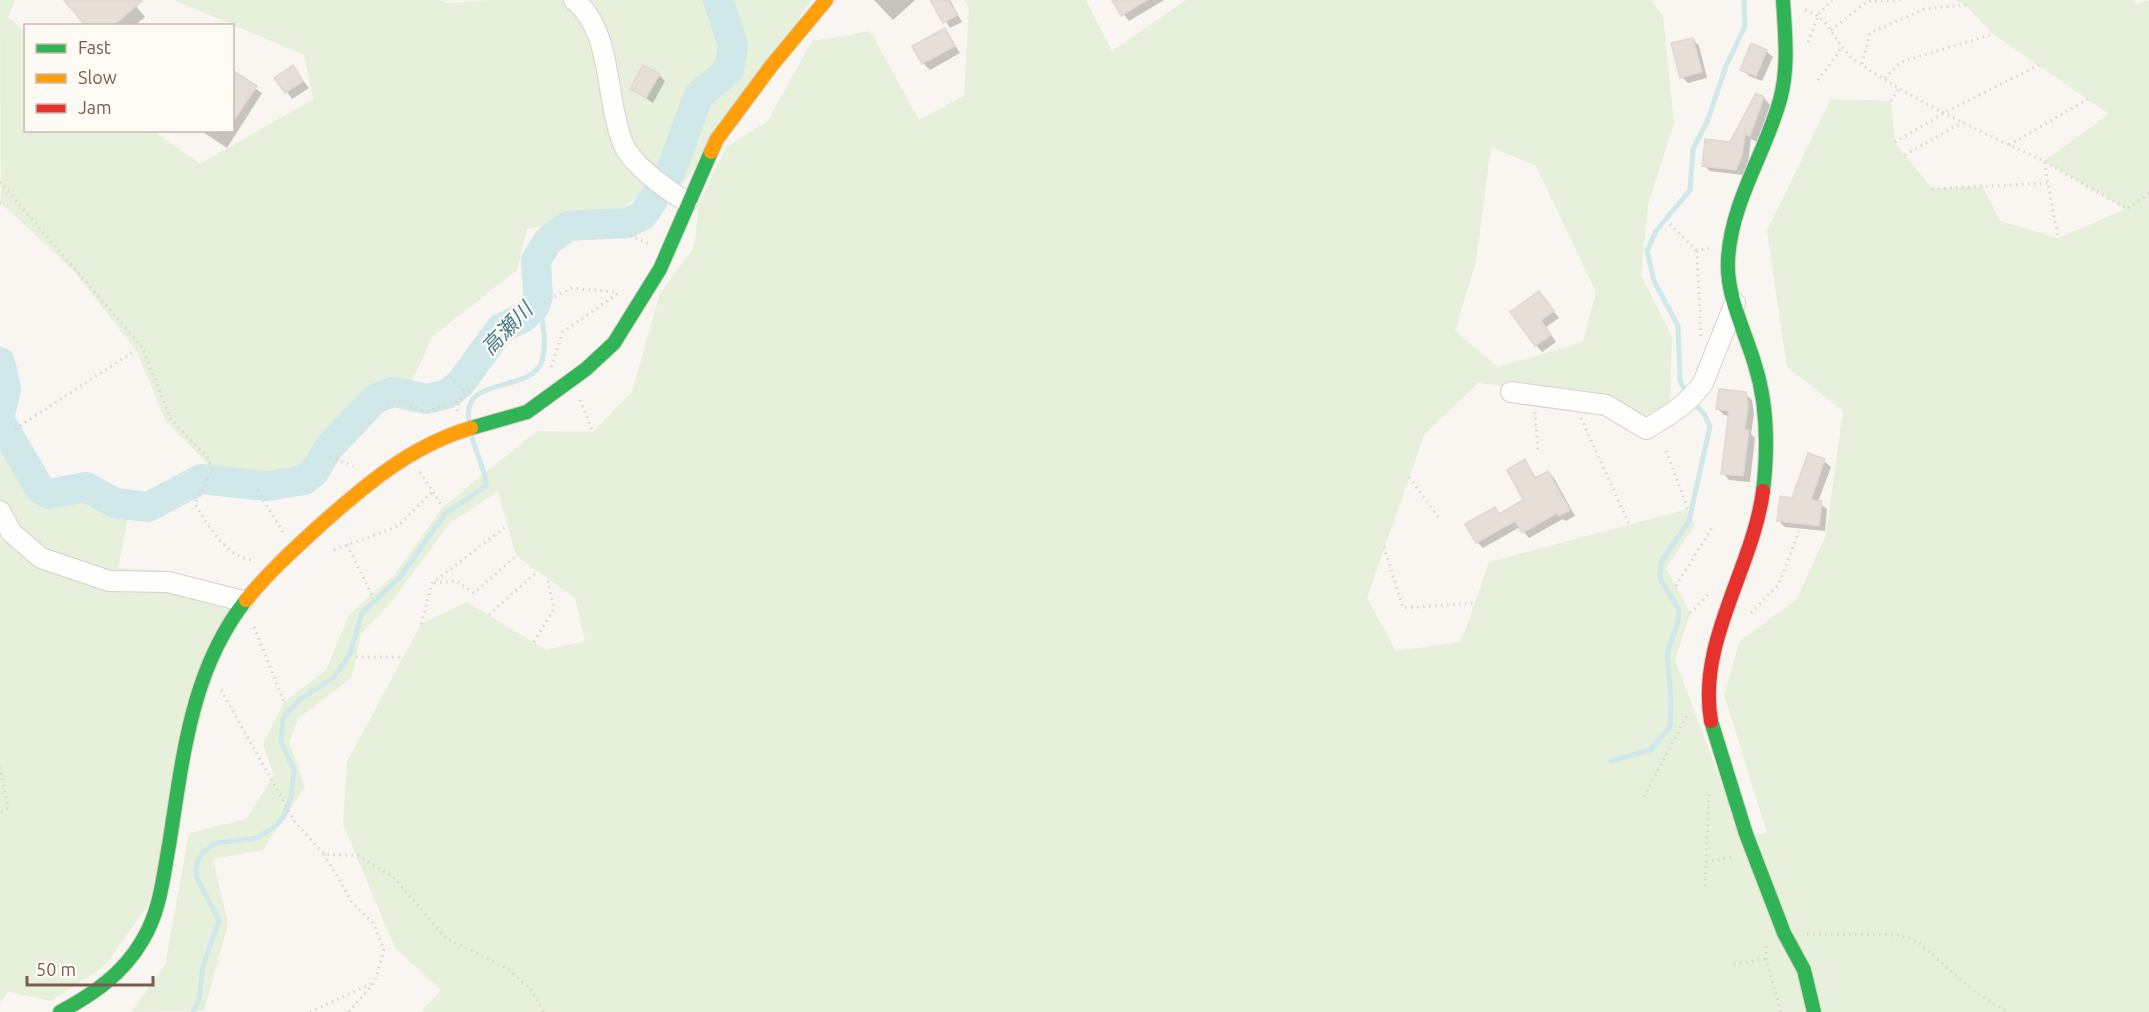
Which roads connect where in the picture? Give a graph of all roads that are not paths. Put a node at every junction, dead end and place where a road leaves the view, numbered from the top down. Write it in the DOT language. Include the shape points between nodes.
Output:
graph roads {
  1 [pos="574,0"];
  2 [pos="826,0"];
  3 [pos="1783,2"];
  4 [pos="679,197"];
  5 [pos="1735,303"];
  6 [pos="1511,392"];
  7 [pos="0,511"];
  8 [pos="246,609"];
  9 [pos="60,1012"];
  10 [pos="1814,1012"];
  1 -- 4 [label="street" via="592,21 599,39 618,131 626,150"];
  2 -- 4 [label="street" via="772,64"];
  3 -- 5 [label="street" via="1785,81 1733,223 1728,262"];
  4 -- 8 [label="street" via="660,269 614,343 527,412 455,433 411,453 378,475 281,563"];
  5 -- 6 [label="street" via="1696,393 1681,408 1646,429 1606,405"];
  5 -- 10 [label="street" via="1757,369 1765,426 1765,470 1754,533 1717,642 1709,677 1709,711 1733,797 1784,933 1805,975"];
  7 -- 8 [label="street" via="11,532 41,558 109,581 168,582"];
  8 -- 9 [label="street" via="224,628 192,710 164,875 150,927 117,973 83,1000"];
}
